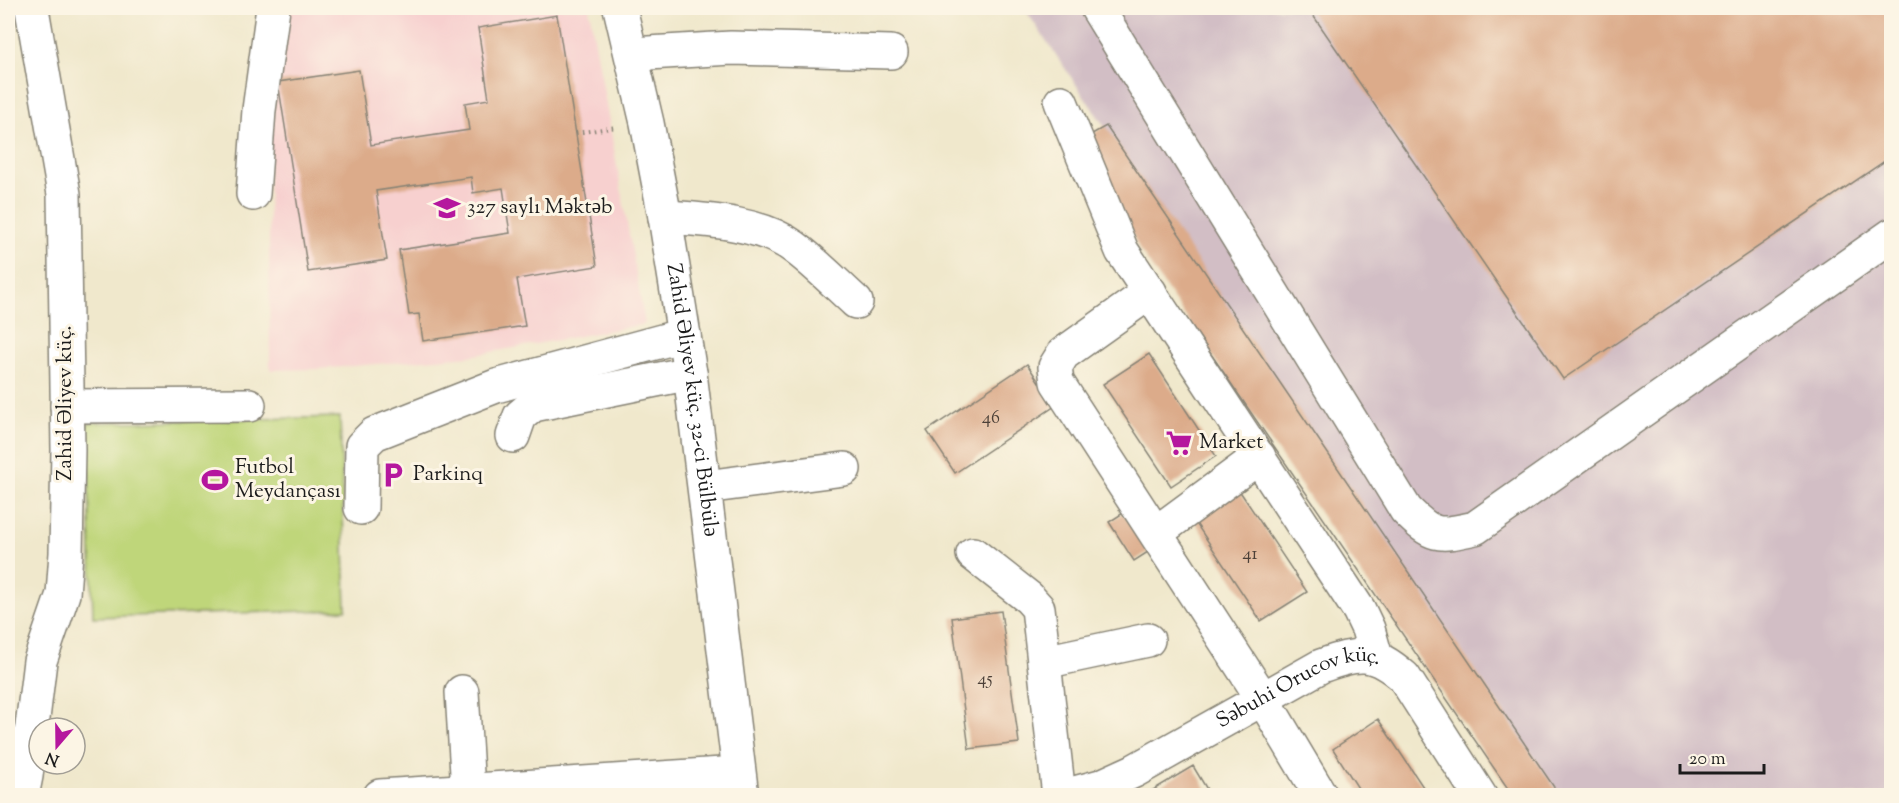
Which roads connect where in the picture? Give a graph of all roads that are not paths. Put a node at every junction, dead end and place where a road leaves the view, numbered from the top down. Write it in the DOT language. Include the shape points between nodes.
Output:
graph roads {
  1 [pos="273,8"];
  2 [pos="620,8"];
  3 [pos="1097,8"];
  4 [pos="26,10"];
  5 [pos="891,52"];
  6 [pos="632,54"];
  7 [pos="1061,102"];
  8 [pos="253,194"];
  9 [pos="665,217"];
  10 [pos="1892,235"];
  11 [pos="1150,292"];
  12 [pos="856,302"];
  13 [pos="684,335"];
  14 [pos="690,373"];
  15 [pos="249,405"];
  16 [pos="67,406"];
  17 [pos="513,436"];
  18 [pos="1259,457"];
  19 [pos="844,469"];
  20 [pos="705,486"];
  21 [pos="361,508"];
  22 [pos="1156,533"];
  23 [pos="973,554"];
  24 [pos="1148,640"];
  25 [pos="1376,657"];
  26 [pos="1044,662"];
  27 [pos="462,692"];
  28 [pos="1263,699"];
  29 [pos="740,784"];
  30 [pos="468,790"];
  31 [pos="22,795"];
  32 [pos="380,795"];
  33 [pos="1059,795"];
  34 [pos="1064,795"];
  35 [pos="1321,795"];
  36 [pos="1480,795"];
  1 -- 8 [label="street" via="260,100"];
  2 -- 6 [label="street, Zahid Əliyev küç. 32-ci Bülbülə"];
  3 -- 10 [label="street" via="1406,510 1423,526 1443,535 1475,528"];
  4 -- 16 [label="street, Zahid Əliyev küç." via="64,194"];
  5 -- 6 [label="street" via="731,48"];
  6 -- 9 [label="street, Zahid Əliyev küç. 32-ci Bülbülə"];
  7 -- 11 [label="street" via="1122,251"];
  9 -- 12 [label="street" via="753,228 792,246"];
  9 -- 13 [label="street, Zahid Əliyev küç. 32-ci Bülbülə"];
  11 -- 18 [label="street"];
  11 -- 22 [label="street" via="1063,354 1055,367 1057,382"];
  13 -- 14 [label="street, Zahid Əliyev küç. 32-ci Bülbülə"];
  13 -- 21 [label="street" via="496,386 374,434 362,446"];
  14 -- 17 [label="street" via="533,405 520,417"];
  14 -- 20 [label="street, Zahid Əliyev küç. 32-ci Bülbülə"];
  15 -- 16 [label="street"];
  16 -- 31 [label="street, Zahid Əliyev küç." via="63,594 40,661"];
  18 -- 22 [label="street"];
  18 -- 25 [label="street" via="1359,610"];
  19 -- 20 [label="street"];
  20 -- 29 [label="street, Zahid Əliyev küç. 32-ci Bülbülə"];
  22 -- 28 [label="street"];
  23 -- 26 [label="street" via="1038,608"];
  24 -- 26 [label="street"];
  25 -- 28 [label="street, Səbuhi Orucov küç." via="1343,658 1321,666"];
  25 -- 36 [label="street, Səbuhi Orucov küç." via="1404,677"];
  26 -- 33 [label="street"];
  27 -- 30 [label="street"];
  28 -- 34 [label="street, Səbuhi Orucov küç." via="1134,771 1101,786"];
  28 -- 35 [label="street"];
  29 -- 30 [label="street"];
  30 -- 32 [label="street"];
}
